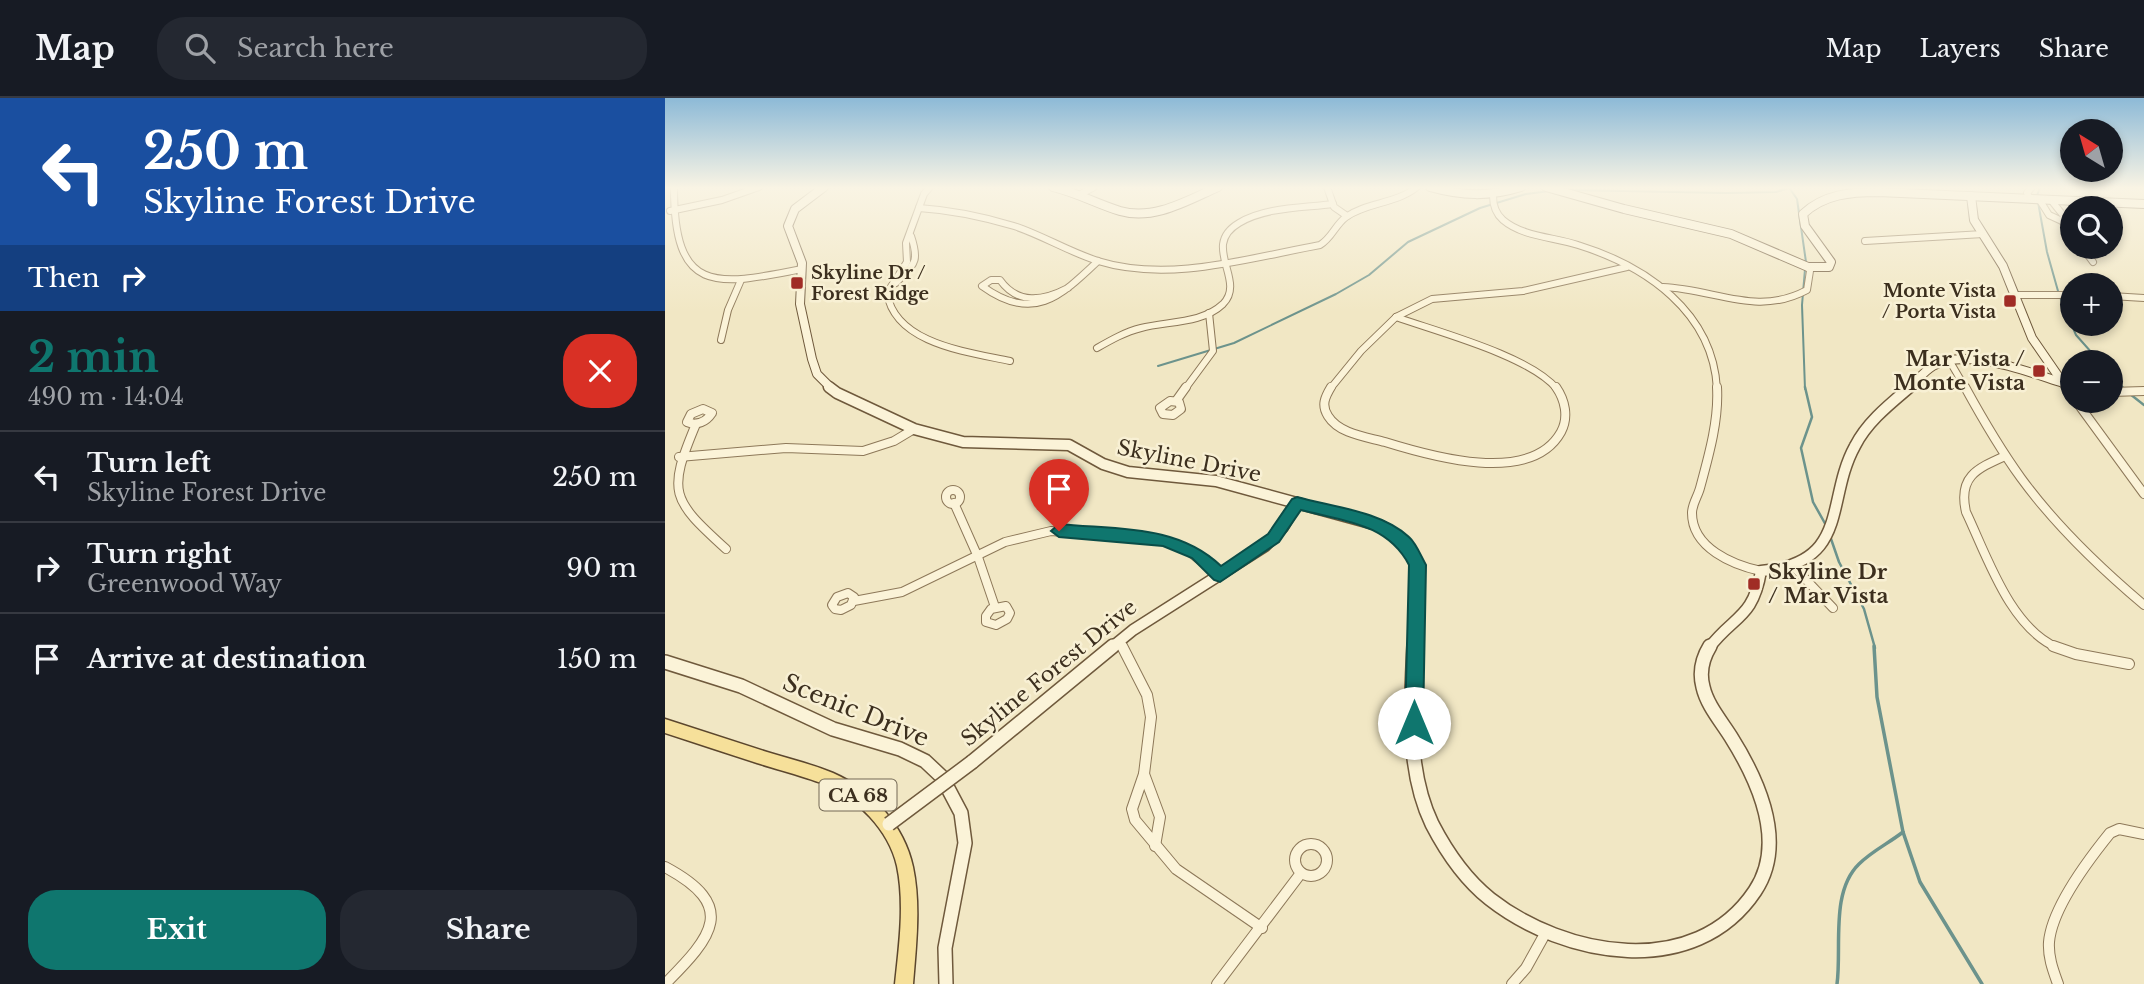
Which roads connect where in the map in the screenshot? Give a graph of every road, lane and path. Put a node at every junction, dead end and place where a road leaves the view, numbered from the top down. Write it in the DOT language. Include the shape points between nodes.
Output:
graph roads {
  1 [pos="788,228"];
  2 [pos="912,228"];
  3 [pos="1020,228"];
  4 [pos="1231,228"];
  5 [pos="1338,228"];
  6 [pos="1523,228"];
  7 [pos="1709,228"];
  8 [pos="1807,228"];
  9 [pos="1980,228"];
  10 [pos="1983,234"];
  11 [pos="1865,241"];
  12 [pos="2091,259"];
  13 [pos="1098,261"];
  14 [pos="1225,262"];
  15 [pos="2093,262"];
  16 [pos="1627,267"];
  17 [pos="1808,267"];
  18 [pos="802,269"];
  19 [pos="1824,269"];
  20 [pos="685,270"];
  21 [pos="741,280"];
  22 [pos="1809,281"];
  23 [pos="1663,287"];
  24 [pos="1068,288"];
  25 [pos="2015,295"];
  26 [pos="2060,295"];
  27 [pos="2123,297"];
  28 [pos="2144,298"];
  29 [pos="1209,313"];
  30 [pos="1395,317"];
  31 [pos="721,340"];
  32 [pos="1097,348"];
  33 [pos="1949,360"];
  34 [pos="1010,361"];
  35 [pos="2060,374"];
  36 [pos="2060,382"];
  37 [pos="2144,391"];
  38 [pos="2123,392"];
  39 [pos="1177,401"];
  40 [pos="2085,413"];
  41 [pos="696,424"];
  42 [pos="914,429"];
  43 [pos="2005,456"];
  44 [pos="678,457"];
  45 [pos="2140,483"];
  46 [pos="2144,494"];
  47 [pos="954,503"];
  48 [pos="1297,503"];
  49 [pos="726,550"];
  50 [pos="978,557"];
  51 [pos="1791,565"];
  52 [pos="1761,571"];
  53 [pos="1220,576"];
  54 [pos="854,601"];
  55 [pos="2144,605"];
  56 [pos="995,607"];
  57 [pos="1833,608"];
  58 [pos="1119,641"];
  59 [pos="665,663"];
  60 [pos="2129,664"];
  61 [pos="665,726"];
  62 [pos="1144,774"];
  63 [pos="889,824"];
  64 [pos="2144,834"];
  65 [pos="1156,846"];
  66 [pos="665,867"];
  67 [pos="1301,873"];
  68 [pos="1262,928"];
  69 [pos="1546,932"];
  70 [pos="665,984"];
  71 [pos="904,984"];
  72 [pos="946,984"];
  73 [pos="1217,984"];
  74 [pos="1512,984"];
  75 [pos="2058,984"];
  1 -- 18 [label="street, Skyline Drive"];
  2 -- 34 [label="street" via="916,262 888,290 889,308 907,328 946,345"];
  3 -- 13 [label="street"];
  4 -- 14 [label="street" via="1221,246"];
  5 -- 14 [label="street" via="1320,245"];
  6 -- 16 [label="street"];
  7 -- 17 [label="street"];
  8 -- 19 [label="street" via="1830,259"];
  9 -- 10 [label="street"];
  10 -- 11 [label="street"];
  10 -- 25 [label="street"];
  12 -- 15 [label="street"];
  13 -- 14 [label="street" via="1170,269"];
  13 -- 24 [label="street"];
  14 -- 29 [label="street" via="1231,294"];
  16 -- 23 [label="street"];
  16 -- 30 [label="street" via="1523,291 1433,298"];
  17 -- 19 [label="street"];
  17 -- 22 [label="street"];
  18 -- 21 [label="street"];
  18 -- 42 [label="street, Skyline Drive" via="800,304 817,374 837,393"];
  19 -- 22 [label="street"];
  20 -- 21 [label="street" via="710,280"];
  21 -- 31 [label="street"];
  22 -- 23 [label="street" via="1804,291 1781,303"];
  23 -- 52 [label="street" via="1704,336 1717,370 1718,401 1692,509 1693,523 1720,555"];
  24 -- 24 [label="street" via="1037,300 1006,289 1000,280 982,286 1034,306 1053,301"];
  25 -- 26 [label="street"];
  25 -- 35 [label="street" via="2032,338"];
  27 -- 28 [label="street"];
  29 -- 32 [label="street" via="1135,330"];
  29 -- 39 [label="street" via="1213,351"];
  30 -- 30 [label="street" via="1345,368 1325,397 1324,412 1339,428 1483,464 1527,460 1561,434 1564,400 1540,372"];
  33 -- 36 [label="street" via="1994,364"];
  33 -- 43 [label="street"];
  33 -- 51 [label="street" via="1931,367 1861,437 1846,466 1830,534 1813,552"];
  37 -- 38 [label="street"];
  40 -- 45 [label="street"];
  41 -- 44 [label="street"];
  42 -- 44 [label="street" via="866,452 782,448"];
  42 -- 48 [label="street, Skyline Drive" via="963,442 1069,445 1128,472 1216,481"];
  43 -- 55 [label="street" via="2074,540"];
  43 -- 60 [label="street" via="1968,478 1962,494 1966,512 2021,621 2045,643"];
  44 -- 49 [label="street" via="672,485 677,501"];
  45 -- 46 [label="street"];
  47 -- 50 [label="street"];
  48 -- 53 [label="street, Skyline Forest Drive" via="1273,538"];
  48 -- 69 [label="street, Skyline Drive" via="1382,526 1411,549 1419,576 1415,775 1426,812 1466,875 1490,899"];
  50 -- 53 [label="street" via="1018,538 1049,531 1143,537 1190,549"];
  50 -- 54 [label="street" via="898,595"];
  50 -- 56 [label="street"];
  51 -- 52 [label="street"];
  51 -- 57 [label="street"];
  52 -- 69 [label="street, Skyline Drive" via="1751,607 1703,653 1700,672 1706,696 1763,797 1766,858 1757,889 1735,917 1705,940 1668,949 1607,950"];
  53 -- 58 [label="street, Skyline Forest Drive"];
  58 -- 62 [label="street" via="1150,707"];
  58 -- 63 [label="street, Skyline Forest Drive, bridge"];
  59 -- 72 [label="street, Scenic Drive" via="744,687 836,730 899,749 935,770 960,809 965,842 945,933"];
  61 -- 63 [label="main road, CA 68" via="830,779 863,799"];
  62 -- 65 [label="street" via="1160,817"];
  62 -- 65 [label="street" via="1132,809 1138,825"];
  63 -- 71 [label="main road, CA 68" via="904,863"];
  64 -- 75 [label="street" via="2119,829 2110,833 2061,906 2051,927 2048,952"];
  65 -- 68 [label="street" via="1176,869"];
  66 -- 70 [label="street" via="698,884 711,905 706,938 693,958"];
  67 -- 68 [label="street"];
  68 -- 73 [label="street"];
  69 -- 74 [label="street"];
}
